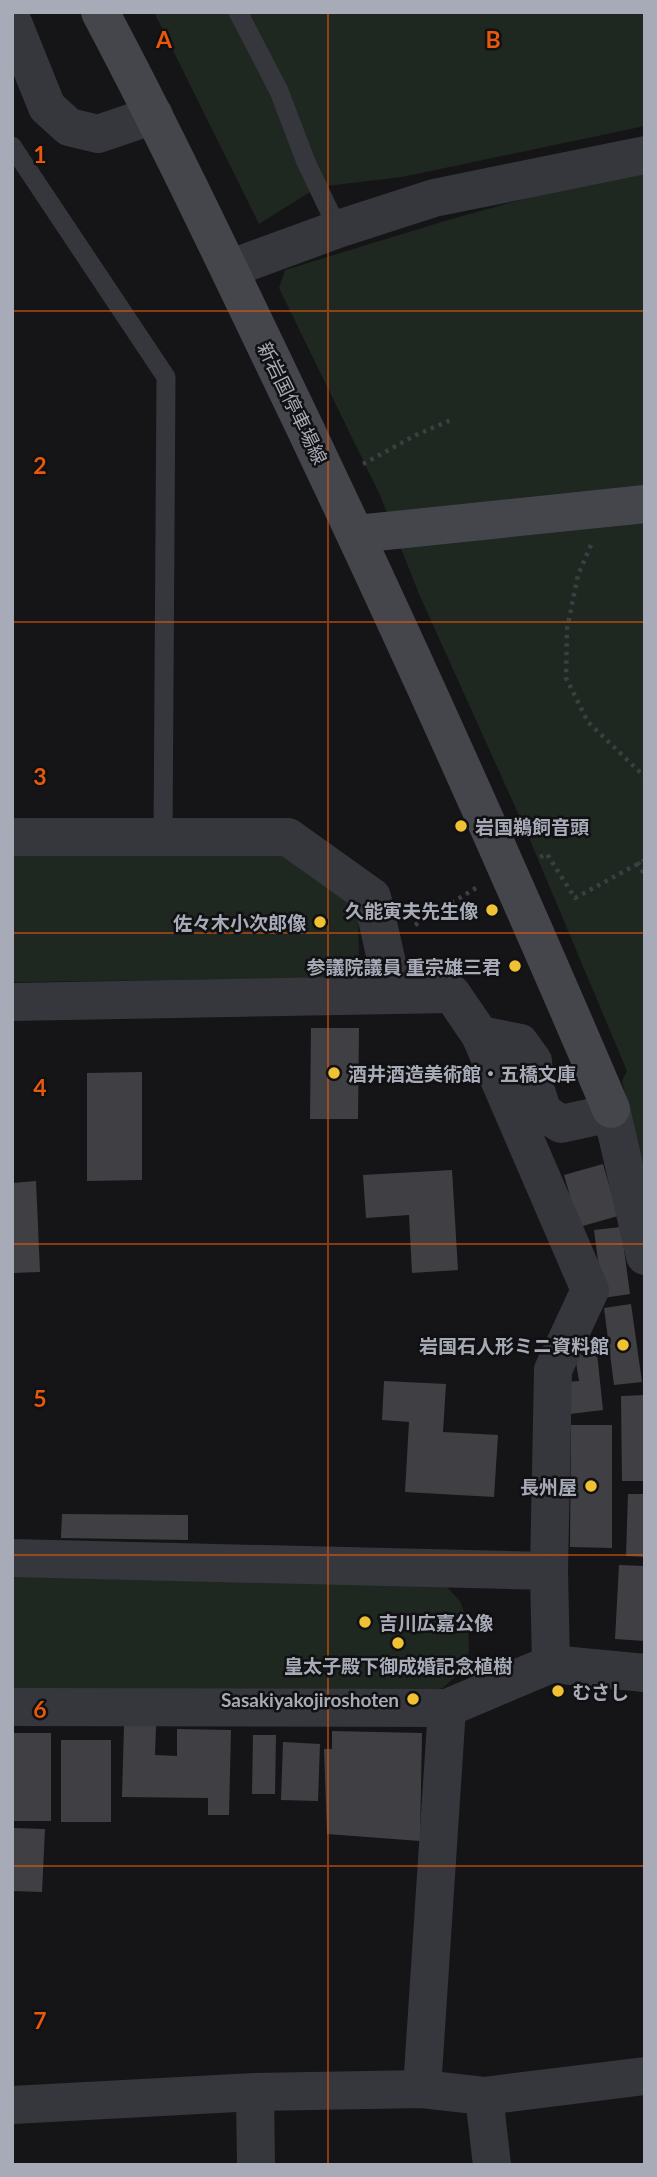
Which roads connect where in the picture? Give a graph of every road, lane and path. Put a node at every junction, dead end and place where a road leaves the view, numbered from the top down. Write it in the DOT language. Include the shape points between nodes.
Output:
graph roads {
  1 [pos="100,12"];
  2 [pos="238,12"];
  3 [pos="12,20"];
  4 [pos="154,115"];
  5 [pos="12,146"];
  6 [pos="645,155"];
  7 [pos="338,229"];
  8 [pos="229,269"];
  9 [pos="451,420"];
  10 [pos="331,481"];
  11 [pos="645,504"];
  12 [pos="357,534"];
  13 [pos="594,538"];
  14 [pos="645,777"];
  15 [pos="12,837"];
  16 [pos="163,837"];
  17 [pos="645,860"];
  18 [pos="638,862"];
  19 [pos="508,868"];
  20 [pos="645,876"];
  21 [pos="575,898"];
  22 [pos="381,935"];
  23 [pos="394,994"];
  24 [pos="12,1002"];
  25 [pos="480,1035"];
  26 [pos="611,1109"];
  27 [pos="645,1256"];
  28 [pos="12,1559"];
  29 [pos="549,1571"];
  30 [pos="551,1664"];
  31 [pos="645,1673"];
  32 [pos="12,1707"];
  33 [pos="447,1708"];
  34 [pos="645,2076"];
  35 [pos="422,2089"];
  36 [pos="255,2092"];
  37 [pos="484,2096"];
  38 [pos="12,2105"];
  39 [pos="256,2165"];
  40 [pos="492,2165"];
  1 -- 4 [label="main road, 新岩国停車場線"];
  2 -- 7 [label="lane" via="279,91"];
  3 -- 4 [label="street" via="47,107 69,127 99,134"];
  4 -- 8 [label="main road, 新岩国停車場線"];
  5 -- 16 [label="lane" via="166,377"];
  6 -- 7 [label="street" via="433,198"];
  7 -- 8 [label="street"];
  8 -- 10 [label="main road, 新岩国停車場線"];
  9 -- 10 [label="path"];
  10 -- 12 [label="main road, 新岩国停車場線"];
  11 -- 12 [label="main road"];
  12 -- 19 [label="main road, 新岩国停車場線"];
  13 -- 14 [label="path" via="578,575 567,629 566,678 588,722"];
  15 -- 16 [label="street"];
  16 -- 22 [label="street" via="288,836 372,897"];
  17 -- 18 [label="path"];
  18 -- 20 [label="path"];
  18 -- 21 [label="path"];
  19 -- 22 [label="path" via="411,928"];
  19 -- 26 [label="main road, 新岩国停車場線"];
  22 -- 23 [label="street"];
  23 -- 24 [label="street"];
  23 -- 25 [label="street" via="452,994"];
  25 -- 26 [label="street" via="520,1043 533,1061 543,1112 561,1125"];
  25 -- 29 [label="street" via="590,1290 553,1370"];
  26 -- 27 [label="street"];
  28 -- 29 [label="street"];
  29 -- 30 [label="street"];
  30 -- 31 [label="street"];
  30 -- 33 [label="street"];
  32 -- 33 [label="street"];
  33 -- 35 [label="street"];
  34 -- 37 [label="street"];
  35 -- 36 [label="street"];
  35 -- 37 [label="street"];
  36 -- 38 [label="street"];
  36 -- 39 [label="street"];
  37 -- 40 [label="street"];
}
